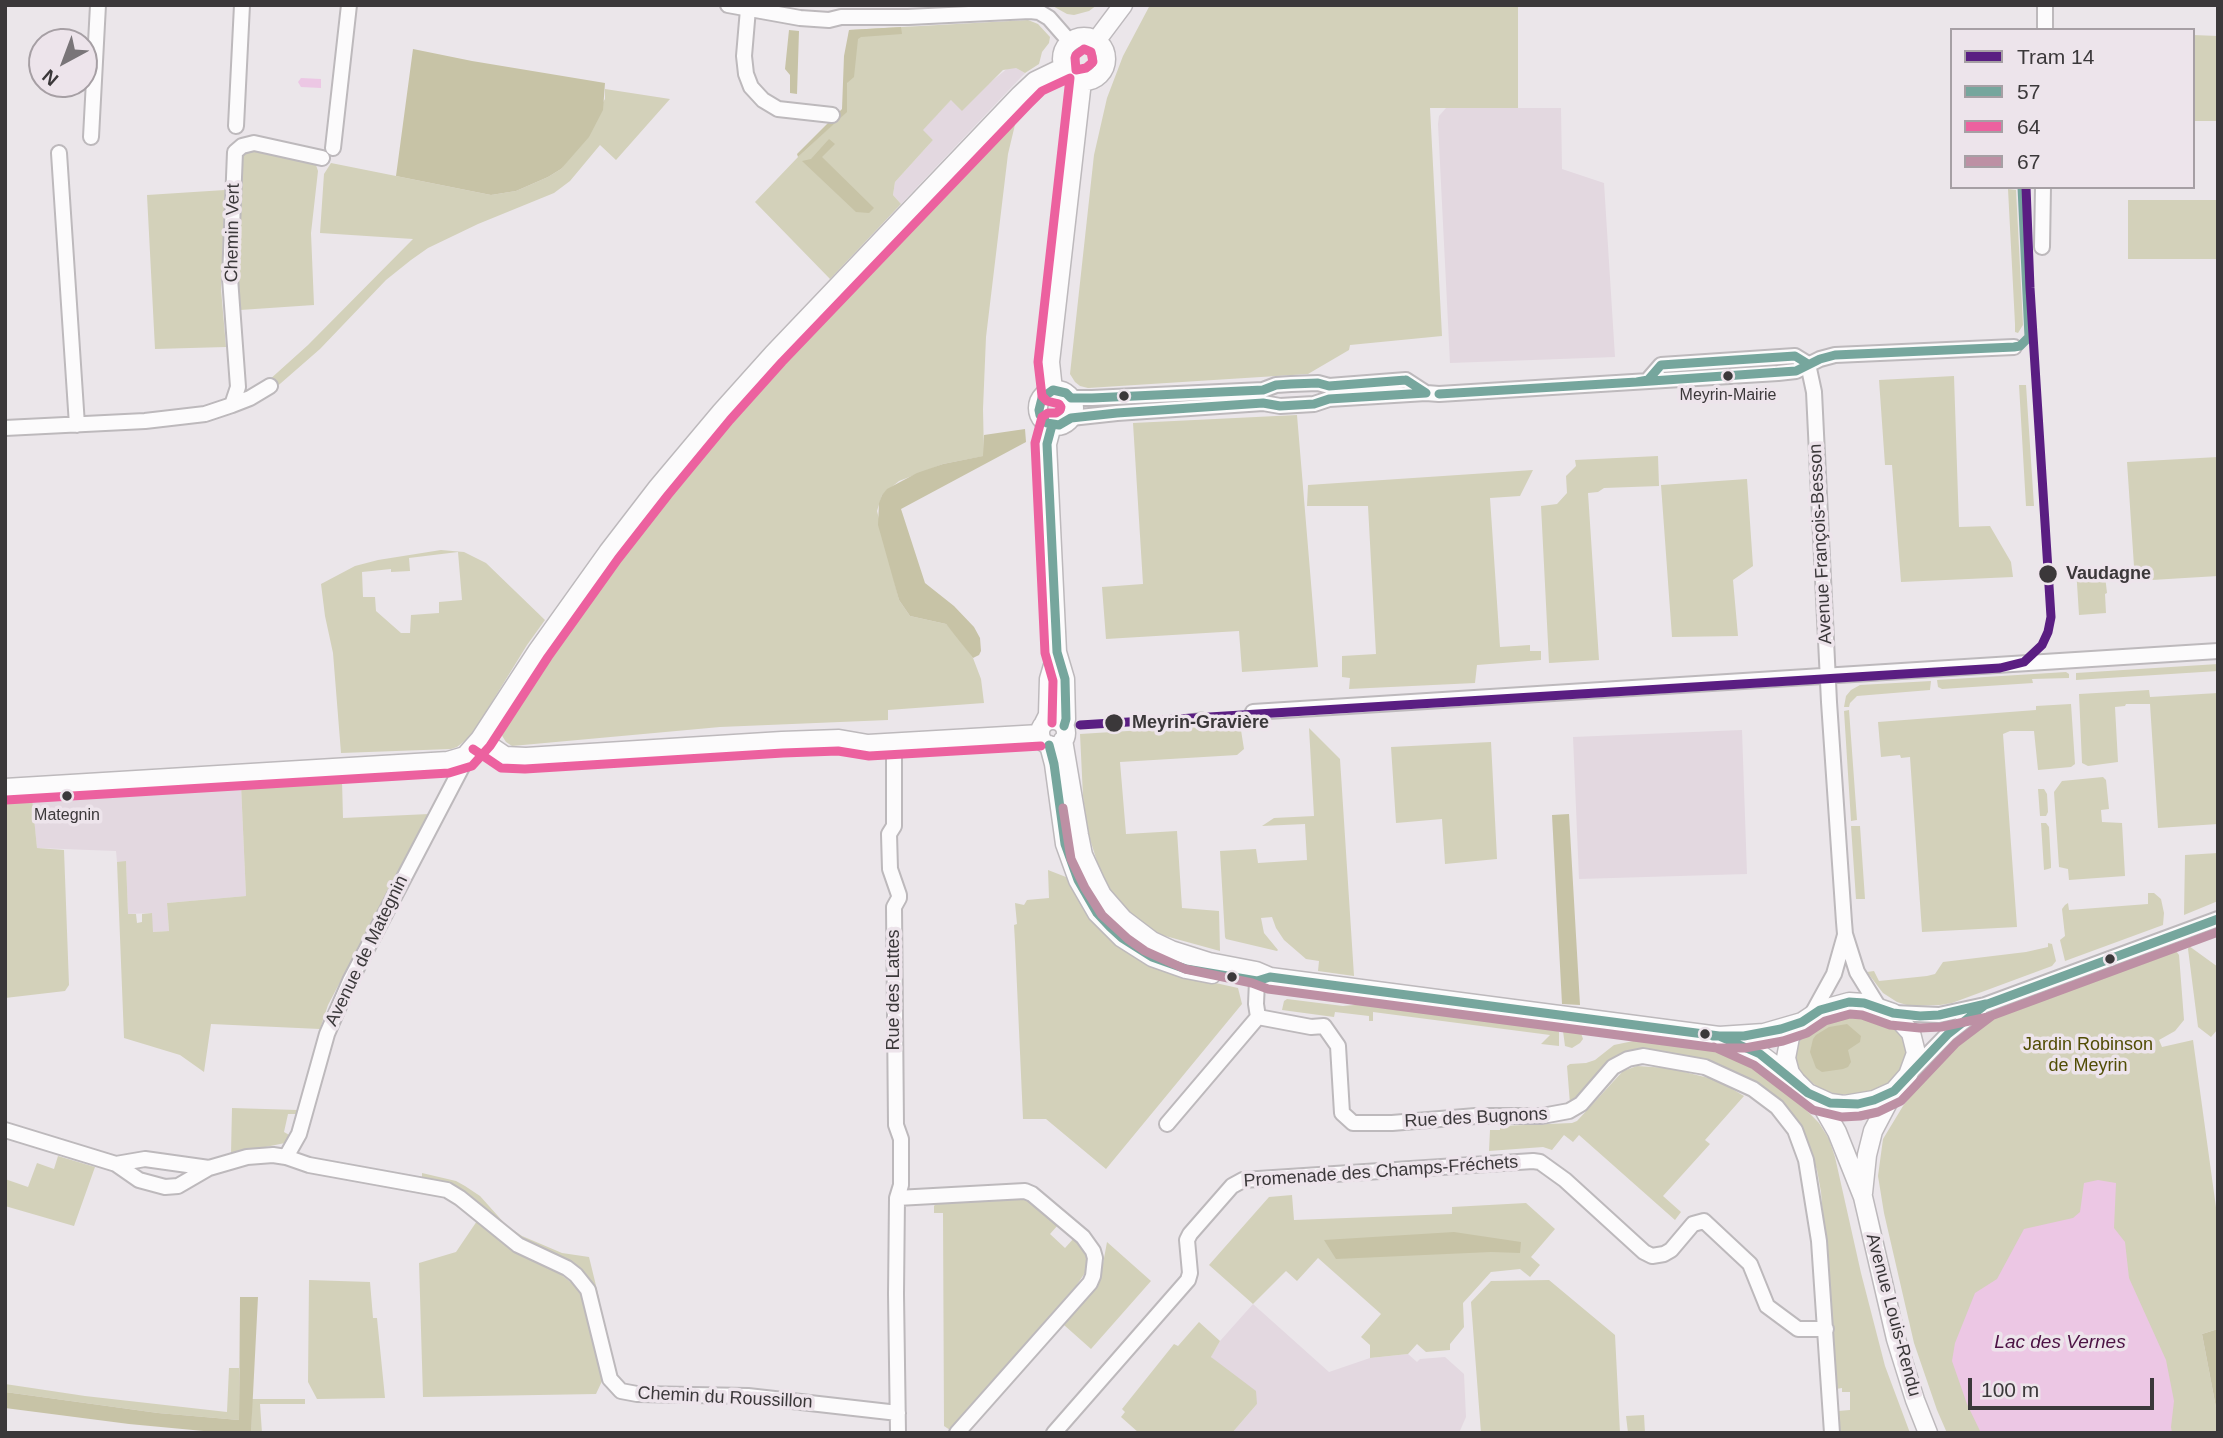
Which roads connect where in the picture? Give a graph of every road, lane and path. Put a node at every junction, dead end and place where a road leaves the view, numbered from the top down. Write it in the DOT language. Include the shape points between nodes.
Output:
graph roads {
  1 [pos="98,5"];
  2 [pos="242,5"];
  3 [pos="349,5"];
  4 [pos="728,5"];
  5 [pos="1123,5"];
  6 [pos="2045,5"];
  7 [pos="748,9"];
  8 [pos="2045,28"];
  9 [pos="1096,41"];
  10 [pos="1069,42"];
  11 [pos="1064,68"];
  12 [pos="1082,81"];
  13 [pos="832,115"];
  14 [pos="236,126"];
  15 [pos="92,137"];
  16 [pos="59,153"];
  17 [pos="2043,189"];
  18 [pos="2042,247"];
  19 [pos="2014,347"];
  20 [pos="1808,364"];
  21 [pos="270,386"];
  22 [pos="1053,390"];
  23 [pos="1426,393"];
  24 [pos="1071,398"];
  25 [pos="232,405"];
  26 [pos="1071,418"];
  27 [pos="76,425"];
  28 [pos="1052,425"];
  29 [pos="5,428"];
  30 [pos="2218,651"];
  31 [pos="1828,676"];
  32 [pos="1253,712"];
  33 [pos="1052,734"];
  34 [pos="480,739"];
  35 [pos="894,743"];
  36 [pos="465,756"];
  37 [pos="5,788"];
  38 [pos="2218,919"];
  39 [pos="1845,934"];
  40 [pos="1263,979"];
  41 [pos="1985,1005"];
  42 [pos="1885,1010"];
  43 [pos="1258,1017"];
  44 [pos="1807,1018"];
  45 [pos="1719,1037"];
  46 [pos="1908,1075"];
  47 [pos="1796,1081"];
  48 [pos="1894,1091"];
  49 [pos="1818,1099"];
  50 [pos="1167,1124"];
  51 [pos="5,1130"];
  52 [pos="286,1157"];
  53 [pos="116,1164"];
  54 [pos="209,1168"];
  55 [pos="1863,1197"];
  56 [pos="897,1198"];
  57 [pos="1826,1329"];
  58 [pos="898,1413"];
  59 [pos="898,1433"];
  60 [pos="957,1433"];
  61 [pos="1055,1433"];
  62 [pos="1832,1433"];
  63 [pos="1928,1433"];
  1 -- 15 [label="street"];
  2 -- 14 [label="street"];
  3 -- 25 [label="street, Chemin Vert" via="328,153 254,143 235,152 230,278 238,387"];
  4 -- 7 [label="street"];
  5 -- 9 [label="main road"];
  6 -- 8 [label="street"];
  7 -- 10 [label="street" via="829,20 1030,10 1049,18"];
  7 -- 13 [label="street" via="744,56 751,87 778,109"];
  9 -- 10 [label="main road" via="1083,37"];
  9 -- 12 [label="main road" via="1105,51 1105,64 1095,78"];
  10 -- 11 [label="main road" via="1063,52"];
  11 -- 12 [label="main road"];
  11 -- 34 [label="main road" via="1035,81 1020,95 721,412 571,602"];
  12 -- 22 [label="main road" via="1050,362"];
  16 -- 27 [label="street"];
  17 -- 18 [label="street"];
  19 -- 20 [label="street" via="1835,355"];
  20 -- 23 [label="street" via="1795,356 1661,365 1648,380"];
  20 -- 31 [label="street, Avenue François-Besson" via="1814,392"];
  21 -- 25 [label="street"];
  22 -- 24 [label="main road"];
  22 -- 28 [label="main road" via="1039,404 1040,415"];
  23 -- 24 [label="street" via="1406,380"];
  23 -- 26 [label="street"];
  24 -- 26 [label="main road"];
  25 -- 27 [label="street" via="205,414"];
  26 -- 28 [label="main road"];
  27 -- 29 [label="street"];
  28 -- 33 [label="main road" via="1047,444 1057,652 1065,679 1066,719"];
  30 -- 31 [label="street"];
  31 -- 32 [label="street"];
  31 -- 39 [label="street, Avenue François-Besson"];
  33 -- 35 [label="main road"];
  33 -- 40 [label="main road" via="1083,855 1112,908 1136,930 1171,950 1256,971"];
  34 -- 35 [label="main road" via="513,757 782,741"];
  34 -- 36 [label="main road"];
  35 -- 56 [label="street, Rue des Lattes" via="890,869 900,898 894,907 896,1125 901,1139"];
  36 -- 37 [label="main road" via="439,762"];
  36 -- 52 [label="street, Avenue de Mategnin" via="350,981 327,1034 299,1134"];
  38 -- 41 [label="street"];
  39 -- 42 [label="street, Avenue François-Besson" via="1857,972"];
  39 -- 44 [label="street, Avenue François-Besson" via="1834,974"];
  40 -- 43 [label="street" via="1256,1004"];
  40 -- 45 [label="main road"];
  41 -- 42 [label="street" via="1939,1015"];
  41 -- 46 [label="street"];
  42 -- 44 [label="main road" via="1849,1002 1826,1007"];
  42 -- 46 [label="main road" via="1911,1032 1916,1046"];
  43 -- 50 [label="street"];
  43 -- 57 [label="street, Rue des Bugnons" via="1324,1026 1338,1046 1342,1113 1353,1123 1569,1111 1581,1104 1613,1067 1643,1056 1705,1067 1752,1088 1777,1107 1795,1130 1806,1160"];
  44 -- 45 [label="main road" via="1764,1033"];
  44 -- 47 [label="main road" via="1787,1046 1788,1066"];
  45 -- 47 [label="main road" via="1760,1054"];
  46 -- 48 [label="main road"];
  47 -- 49 [label="main road"];
  48 -- 49 [label="main road" via="1858,1104"];
  48 -- 55 [label="main road, Avenue Louis-Rendu" via="1873,1130"];
  49 -- 55 [label="main road, Avenue Louis-Rendu"];
  51 -- 53 [label="street"];
  52 -- 54 [label="street" via="247,1157"];
  52 -- 58 [label="street, Chemin du Roussillon" via="447,1190 518,1245 567,1268 588,1290 610,1379 621,1391 748,1396"];
  53 -- 54 [label="street" via="145,1159"];
  53 -- 54 [label="street" via="139,1180 164,1187 178,1186"];
  55 -- 63 [label="main road, Avenue Louis-Rendu" via="1899,1349"];
  56 -- 58 [label="street, Rue des Lattes"];
  56 -- 60 [label="street" via="1026,1191 1083,1237 1095,1258 1090,1283"];
  57 -- 61 [label="street, Promenade des Champs-Fréchets" via="1797,1329 1767,1307 1749,1264 1704,1221 1693,1224 1671,1250 1652,1256 1540,1162 1243,1180 1231,1186 1190,1234 1188,1280"];
  57 -- 62 [label="street, Rue des Bugnons"];
  58 -- 59 [label="street, Rue des Lattes"];
}
